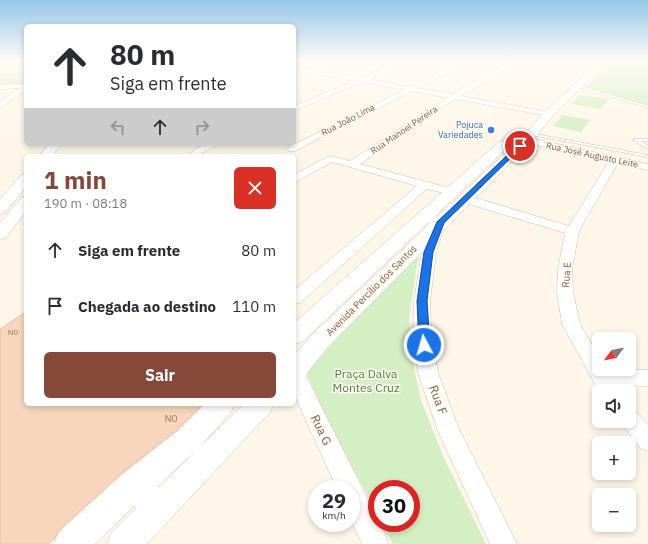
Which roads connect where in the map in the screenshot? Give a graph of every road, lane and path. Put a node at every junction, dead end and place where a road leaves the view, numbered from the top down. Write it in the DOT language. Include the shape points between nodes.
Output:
graph roads {
  1 [pos="350,85"];
  2 [pos="391,85"];
  3 [pos="416,85"];
  4 [pos="473,85"];
  5 [pos="577,85"];
  6 [pos="579,85"];
  7 [pos="24,86"];
  8 [pos="0,87"];
  9 [pos="24,88"];
  10 [pos="409,89"];
  11 [pos="574,90"];
  12 [pos="453,97"];
  13 [pos="0,106"];
  14 [pos="296,108"];
  15 [pos="648,108"];
  16 [pos="543,113"];
  17 [pos="523,137"];
  18 [pos="648,140"];
  19 [pos="53,146"];
  20 [pos="208,146"];
  21 [pos="296,146"];
  22 [pos="296,146"];
  23 [pos="292,148"];
  24 [pos="648,148"];
  25 [pos="197,150"];
  26 [pos="47,154"];
  27 [pos="648,156"];
  28 [pos="615,160"];
  29 [pos="352,164"];
  30 [pos="648,167"];
  31 [pos="296,179"];
  32 [pos="24,180"];
  33 [pos="426,184"];
  34 [pos="459,196"];
  35 [pos="24,204"];
  36 [pos="0,208"];
  37 [pos="433,220"];
  38 [pos="572,231"];
  39 [pos="0,234"];
  40 [pos="296,297"];
  41 [pos="297,329"];
  42 [pos="296,365"];
  43 [pos="296,368"];
  44 [pos="648,378"];
  45 [pos="605,384"];
  46 [pos="220,406"];
  47 [pos="255,406"];
  48 [pos="636,426"];
  49 [pos="648,441"];
  50 [pos="345,480"];
  51 [pos="134,485"];
  52 [pos="159,508"];
  53 [pos="360,511"];
  54 [pos="71,544"];
  55 [pos="124,544"];
  56 [pos="376,544"];
  57 [pos="504,544"];
  1 -- 14 [label="street"];
  2 -- 10 [label="street"];
  3 -- 10 [label="street, Rua João Lima"];
  4 -- 12 [label="street, Rua Manoel Pereira"];
  5 -- 11 [label="street, Avenida Percílio dos Santos"];
  6 -- 11 [label="street, Avenida Percílio dos Santos"];
  7 -- 8 [label="street"];
  9 -- 13 [label="street"];
  10 -- 12 [label="street"];
  10 -- 22 [label="street, Rua João Lima"];
  11 -- 15 [label="lane"];
  11 -- 15 [label="lane"];
  11 -- 16 [label="street, Avenida Percílio dos Santos"];
  12 -- 16 [label="street"];
  12 -- 29 [label="street, Rua Manoel Pereira"];
  16 -- 17 [label="street, Avenida Percílio dos Santos"];
  17 -- 27 [label="lane"];
  17 -- 28 [label="street, Rua José Augusto Leite"];
  17 -- 34 [label="street, Avenida Percílio dos Santos"];
  18 -- 24 [label="lane" via="636,140"];
  19 -- 26 [label="street"];
  20 -- 25 [label="street"];
  21 -- 23 [label="street, Rua João Lima"];
  28 -- 30 [label="street, Rua José Augusto Leite"];
  28 -- 38 [label="street, Rua E"];
  29 -- 31 [label="street, Rua Manoel Pereira" via="331,159"];
  29 -- 33 [label="street, Rua Manoel Pereira"];
  32 -- 36 [label="street"];
  33 -- 34 [label="street, Rua Manoel Pereira"];
  33 -- 40 [label="street"];
  34 -- 37 [label="street, Avenida Percílio dos Santos"];
  34 -- 38 [label="street, Rua Manoel Pereira"];
  35 -- 39 [label="street"];
  37 -- 41 [label="street, Avenida Percílio dos Santos" via="376,259"];
  37 -- 42 [label="street, Avenida Percílio dos Santos"];
  37 -- 57 [label="street, Rua F" via="422,301 422,331 428,373 449,431"];
  38 -- 45 [label="street, Rua E" via="565,270 565,292 571,324"];
  43 -- 50 [label="street, Rua G"];
  44 -- 45 [label="street"];
  46 -- 51 [label="street" via="189,439"];
  47 -- 52 [label="street"];
  48 -- 49 [label="street"];
  51 -- 52 [label="street"];
  51 -- 54 [label="street"];
  52 -- 55 [label="street"];
  53 -- 56 [label="street"];
}
